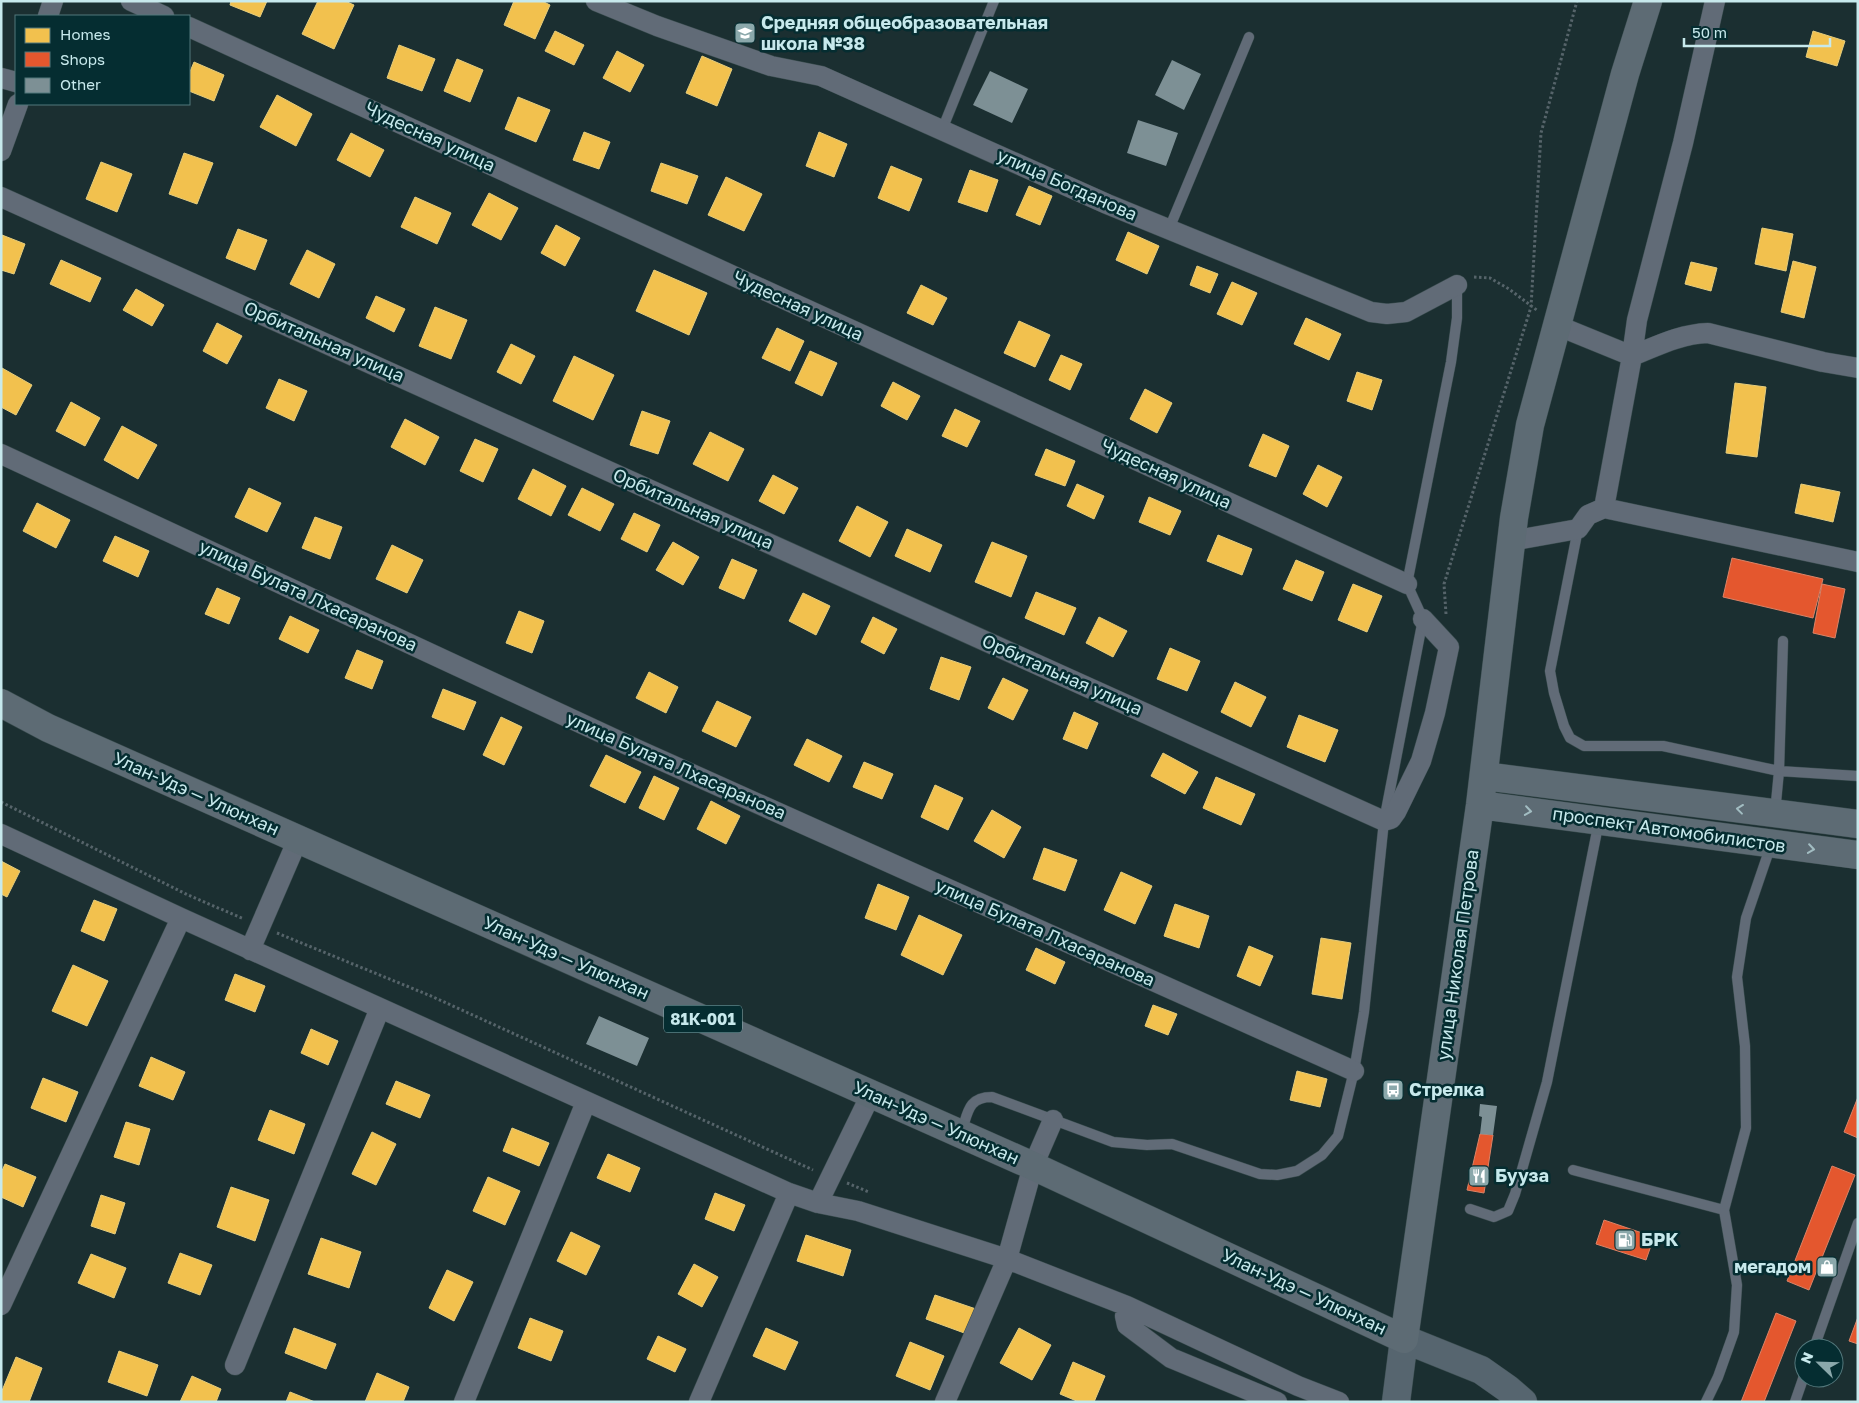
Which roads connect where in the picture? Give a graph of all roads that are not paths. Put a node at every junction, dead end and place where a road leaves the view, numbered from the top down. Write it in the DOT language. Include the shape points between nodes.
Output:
graph roads {
  1 [pos="53,1"];
  2 [pos="131,1"];
  3 [pos="596,1"];
  4 [pos="994,1"];
  5 [pos="1648,1"];
  6 [pos="1715,1"];
  7 [pos="48,15"];
  8 [pos="162,15"];
  9 [pos="190,28"];
  10 [pos="1249,37"];
  11 [pos="1,78"];
  12 [pos="15,82"];
  13 [pos="18,105"];
  14 [pos="942,130"];
  15 [pos="1,151"];
  16 [pos="1,197"];
  17 [pos="1169,229"];
  18 [pos="1457,285"];
  19 [pos="1556,325"];
  20 [pos="1632,356"];
  21 [pos="1858,368"];
  22 [pos="1,454"];
  23 [pos="1604,508"];
  24 [pos="1578,530"];
  25 [pos="1511,541"];
  26 [pos="1858,562"];
  27 [pos="1407,584"];
  28 [pos="1423,619"];
  29 [pos="1782,641"];
  30 [pos="1,703"];
  31 [pos="1779,771"];
  32 [pos="1484,776"];
  33 [pos="1858,776"];
  34 [pos="1480,804"];
  35 [pos="1775,814"];
  36 [pos="1384,821"];
  37 [pos="1599,821"];
  38 [pos="1858,824"];
  39 [pos="1,834"];
  40 [pos="298,839"];
  41 [pos="1772,844"];
  42 [pos="1858,856"];
  43 [pos="181,918"];
  44 [pos="250,950"];
  45 [pos="380,1008"];
  46 [pos="1354,1071"];
  47 [pos="871,1094"];
  48 [pos="586,1102"];
  49 [pos="1053,1120"];
  50 [pos="961,1134"];
  51 [pos="1033,1166"];
  52 [pos="1573,1170"];
  53 [pos="789,1193"];
  54 [pos="818,1203"];
  55 [pos="1470,1209"];
  56 [pos="1724,1210"];
  57 [pos="1858,1223"];
  58 [pos="1007,1259"];
  59 [pos="1,1305"];
  60 [pos="1127,1306"];
  61 [pos="1818,1338"];
  62 [pos="1404,1339"];
  63 [pos="236,1364"];
  64 [pos="1800,1388"];
  65 [pos="464,1402"];
  66 [pos="699,1402"];
  67 [pos="945,1402"];
  68 [pos="1277,1402"];
  69 [pos="1339,1402"];
  70 [pos="1396,1402"];
  71 [pos="1523,1402"];
  72 [pos="1706,1402"];
  73 [pos="1795,1402"];
  1 -- 7 [label="street"];
  2 -- 8 [label="street"];
  3 -- 14 [label="street, улица Богданова" via="771,66 821,76"];
  4 -- 14 [label="lane"];
  5 -- 19 [label="main road, улица Николая Петрова"];
  6 -- 20 [label="street" via="1683,143 1637,320"];
  9 -- 27 [label="street, Чудесная улица"];
  10 -- 17 [label="lane"];
  11 -- 12 [label="street"];
  13 -- 15 [label="street"];
  14 -- 17 [label="street, улица Богданова"];
  16 -- 36 [label="street, Орбитальная улица"];
  17 -- 18 [label="street, улица Богданова" via="1371,312 1406,312"];
  18 -- 27 [label="lane" via="1457,318 1451,362"];
  19 -- 20 [label="street"];
  19 -- 25 [label="main road, улица Николая Петрова" via="1530,424"];
  20 -- 21 [label="street" via="1690,333 1708,333"];
  20 -- 23 [label="street"];
  22 -- 46 [label="street, улица Булата Лхасаранова" via="636,749"];
  23 -- 24 [label="street" via="1588,515"];
  23 -- 26 [label="street"];
  24 -- 25 [label="street"];
  24 -- 31 [label="lane" via="1550,671 1570,738 1584,746 1663,746"];
  25 -- 32 [label="main road, улица Николая Петрова"];
  27 -- 28 [label="lane"];
  28 -- 36 [label="lane"];
  28 -- 36 [label="street" via="1449,647 1421,761 1396,812"];
  29 -- 31 [label="lane"];
  30 -- 40 [label="main road, Улан-Удэ — Улюнхан / 81К-001" via="48,728"];
  31 -- 33 [label="lane"];
  31 -- 35 [label="lane"];
  32 -- 34 [label="main road, улица Николая Петрова"];
  35 -- 32 [label="main road, проспект Автомобилистов, one-way"];
  34 -- 37 [label="main road, проспект Автомобилистов, one-way"];
  34 -- 62 [label="main road, улица Николая Петрова"];
  35 -- 38 [label="main road, проспект Автомобилистов"];
  36 -- 46 [label="lane" via="1364,1012"];
  37 -- 41 [label="main road, проспект Автомобилистов"];
  37 -- 55 [label="lane" via="1547,1082 1515,1194 1508,1211 1494,1217"];
  39 -- 43 [label="street"];
  40 -- 44 [label="street"];
  40 -- 47 [label="main road, Улан-Удэ — Улюнхан / 81К-001"];
  41 -- 42 [label="main road, проспект Автомобилистов, one-way"];
  41 -- 56 [label="lane" via="1746,918 1737,977 1745,1046 1746,1128"];
  43 -- 44 [label="street"];
  43 -- 59 [label="street"];
  44 -- 45 [label="street"];
  45 -- 48 [label="street"];
  45 -- 63 [label="street"];
  46 -- 49 [label="lane" via="1338,1136 1322,1155 1297,1170 1277,1175 1260,1174 1172,1144 1113,1142"];
  47 -- 50 [label="main road, Улан-Удэ — Улюнхан / 81К-001"];
  47 -- 54 [label="street"];
  48 -- 53 [label="street"];
  48 -- 65 [label="street"];
  49 -- 50 [label="lane" via="992,1096 982,1097 972,1102"];
  49 -- 51 [label="street"];
  50 -- 51 [label="main road, Улан-Удэ — Улюнхан / 81К-001"];
  51 -- 58 [label="street"];
  51 -- 62 [label="main road, Улан-Удэ — Улюнхан / 81К-001"];
  52 -- 56 [label="lane"];
  53 -- 54 [label="street"];
  53 -- 66 [label="street"];
  54 -- 58 [label="street" via="858,1211"];
  56 -- 72 [label="lane" via="1737,1285 1734,1332"];
  57 -- 61 [label="lane"];
  58 -- 60 [label="street"];
  58 -- 67 [label="street"];
  60 -- 68 [label="street" via="1127,1325 1171,1358"];
  60 -- 69 [label="street"];
  62 -- 70 [label="main road, улица Николая Петрова"];
  62 -- 71 [label="main road" via="1481,1370"];
  64 -- 73 [label="lane"];
}
